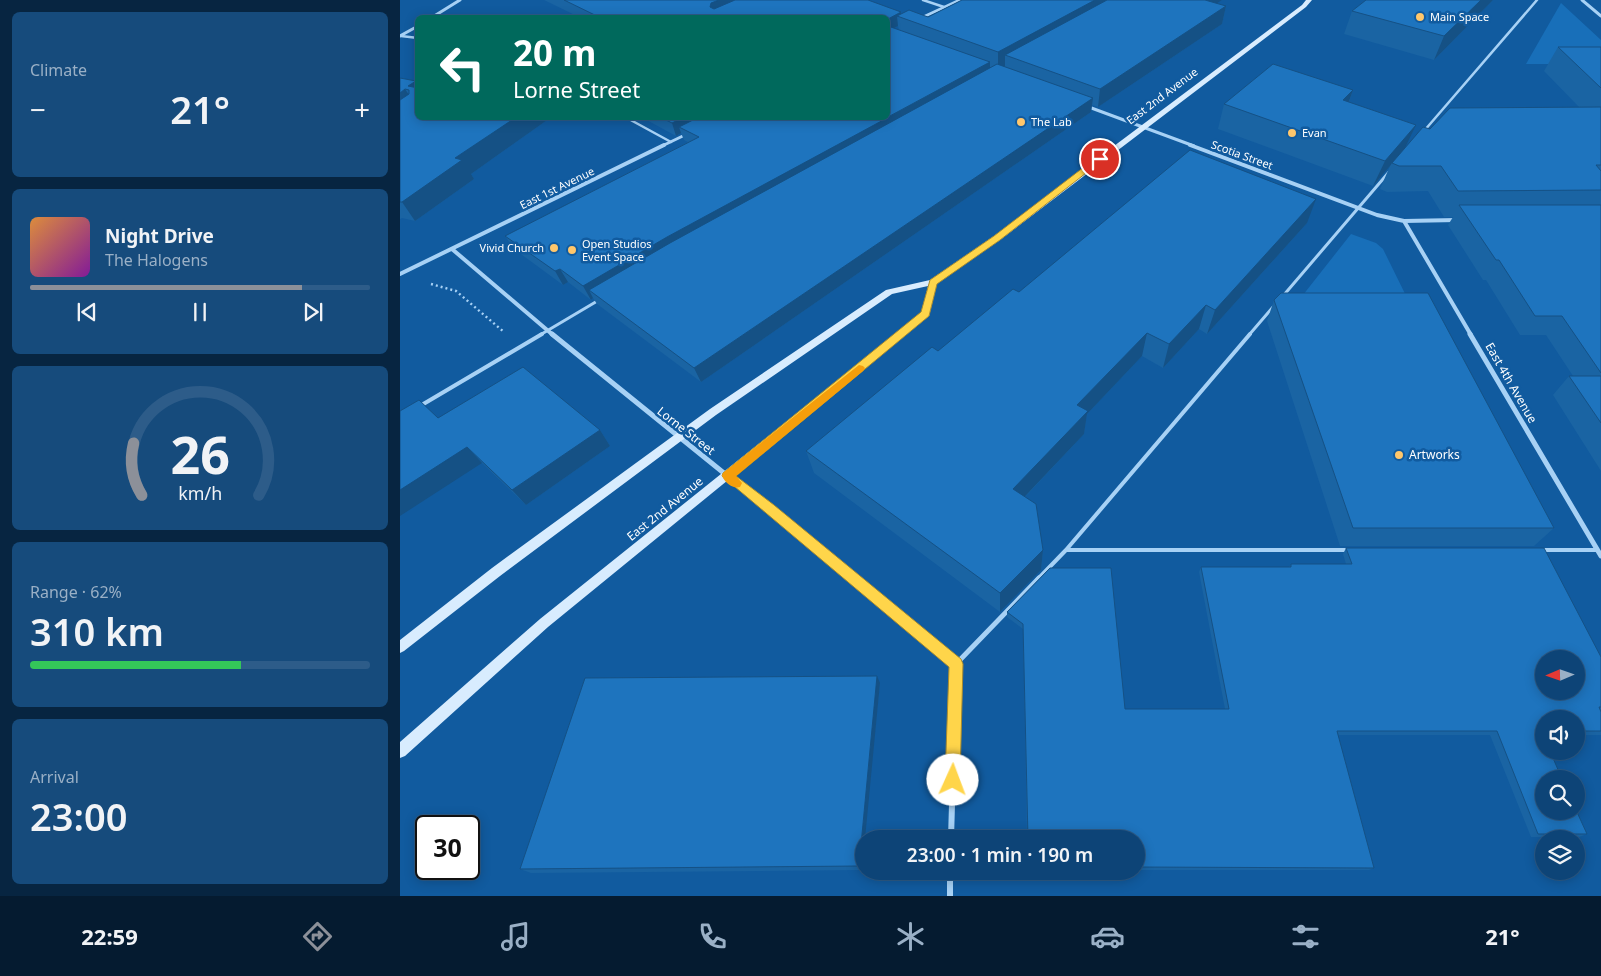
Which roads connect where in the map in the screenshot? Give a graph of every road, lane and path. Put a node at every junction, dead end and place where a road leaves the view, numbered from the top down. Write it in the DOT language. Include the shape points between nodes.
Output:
graph roads {
  1 [pos="460,0"];
  2 [pos="923,0"];
  3 [pos="960,0"];
  4 [pos="1309,0"];
  5 [pos="1537,0"];
  6 [pos="1582,0"];
  7 [pos="944,7"];
  8 [pos="436,15"];
  9 [pos="1601,16"];
  10 [pos="919,20"];
  11 [pos="415,28"];
  12 [pos="400,36"];
  13 [pos="415,38"];
  14 [pos="1081,105"];
  15 [pos="631,120"];
  16 [pos="1142,127"];
  17 [pos="692,132"];
  18 [pos="1418,138"];
  19 [pos="671,142"];
  20 [pos="1394,166"];
  21 [pos="1358,208"];
  22 [pos="1462,220"];
  23 [pos="1404,221"];
  24 [pos="452,249"];
  25 [pos="400,274"];
  26 [pos="933,282"];
  27 [pos="426,283"];
  28 [pos="606,295"];
  29 [pos="546,331"];
  30 [pos="521,346"];
  31 [pos="417,408"];
  32 [pos="677,437"];
  33 [pos="727,476"];
  34 [pos="1066,550"];
  35 [pos="1357,550"];
  36 [pos="1536,550"];
  37 [pos="1597,550"];
  38 [pos="1601,556"];
  39 [pos="400,647"];
  40 [pos="956,664"];
  41 [pos="400,751"];
  42 [pos="951,830"];
  43 [pos="950,880"];
  44 [pos="950,896"];
  1 -- 8 [label="street"];
  2 -- 7 [label="lane"];
  3 -- 7 [label="street"];
  4 -- 16 [label="main road, East 2nd Avenue"];
  5 -- 18 [label="lane"];
  6 -- 9 [label="street"];
  7 -- 10 [label="street"];
  11 -- 12 [label="street"];
  12 -- 13 [label="lane"];
  14 -- 16 [label="street, Scotia Street"];
  15 -- 19 [label="lane"];
  16 -- 21 [label="street, Scotia Street"];
  16 -- 26 [label="main road, East 2nd Avenue" via="997,238"];
  17 -- 19 [label="street, East 1st Avenue"];
  19 -- 24 [label="street, East 1st Avenue"];
  20 -- 21 [label="lane"];
  21 -- 23 [label="street, Scotia Street"];
  21 -- 34 [label="lane"];
  22 -- 23 [label="street, Scotia Street"];
  23 -- 37 [label="street, East 4th Avenue"];
  24 -- 25 [label="street, East 1st Avenue"];
  24 -- 29 [label="street, Lorne Street"];
  26 -- 32 [label="main road, East 2nd Avenue" via="889,292"];
  26 -- 33 [label="main road, East 2nd Avenue" via="926,314"];
  27 -- 30 [label="path" via="456,291"];
  28 -- 29 [label="lane"];
  29 -- 30 [label="lane"];
  29 -- 32 [label="street, Lorne Street"];
  30 -- 31 [label="lane"];
  32 -- 33 [label="street, Lorne Street"];
  32 -- 39 [label="main road, East 2nd Avenue"];
  33 -- 40 [label="street, Lorne Street"];
  33 -- 41 [label="main road, East 2nd Avenue" via="544,623"];
  34 -- 35 [label="lane"];
  34 -- 40 [label="lane"];
  36 -- 37 [label="lane"];
  37 -- 38 [label="street, East 4th Avenue"];
  40 -- 42 [label="street"];
  43 -- 44 [label="street"];
}
